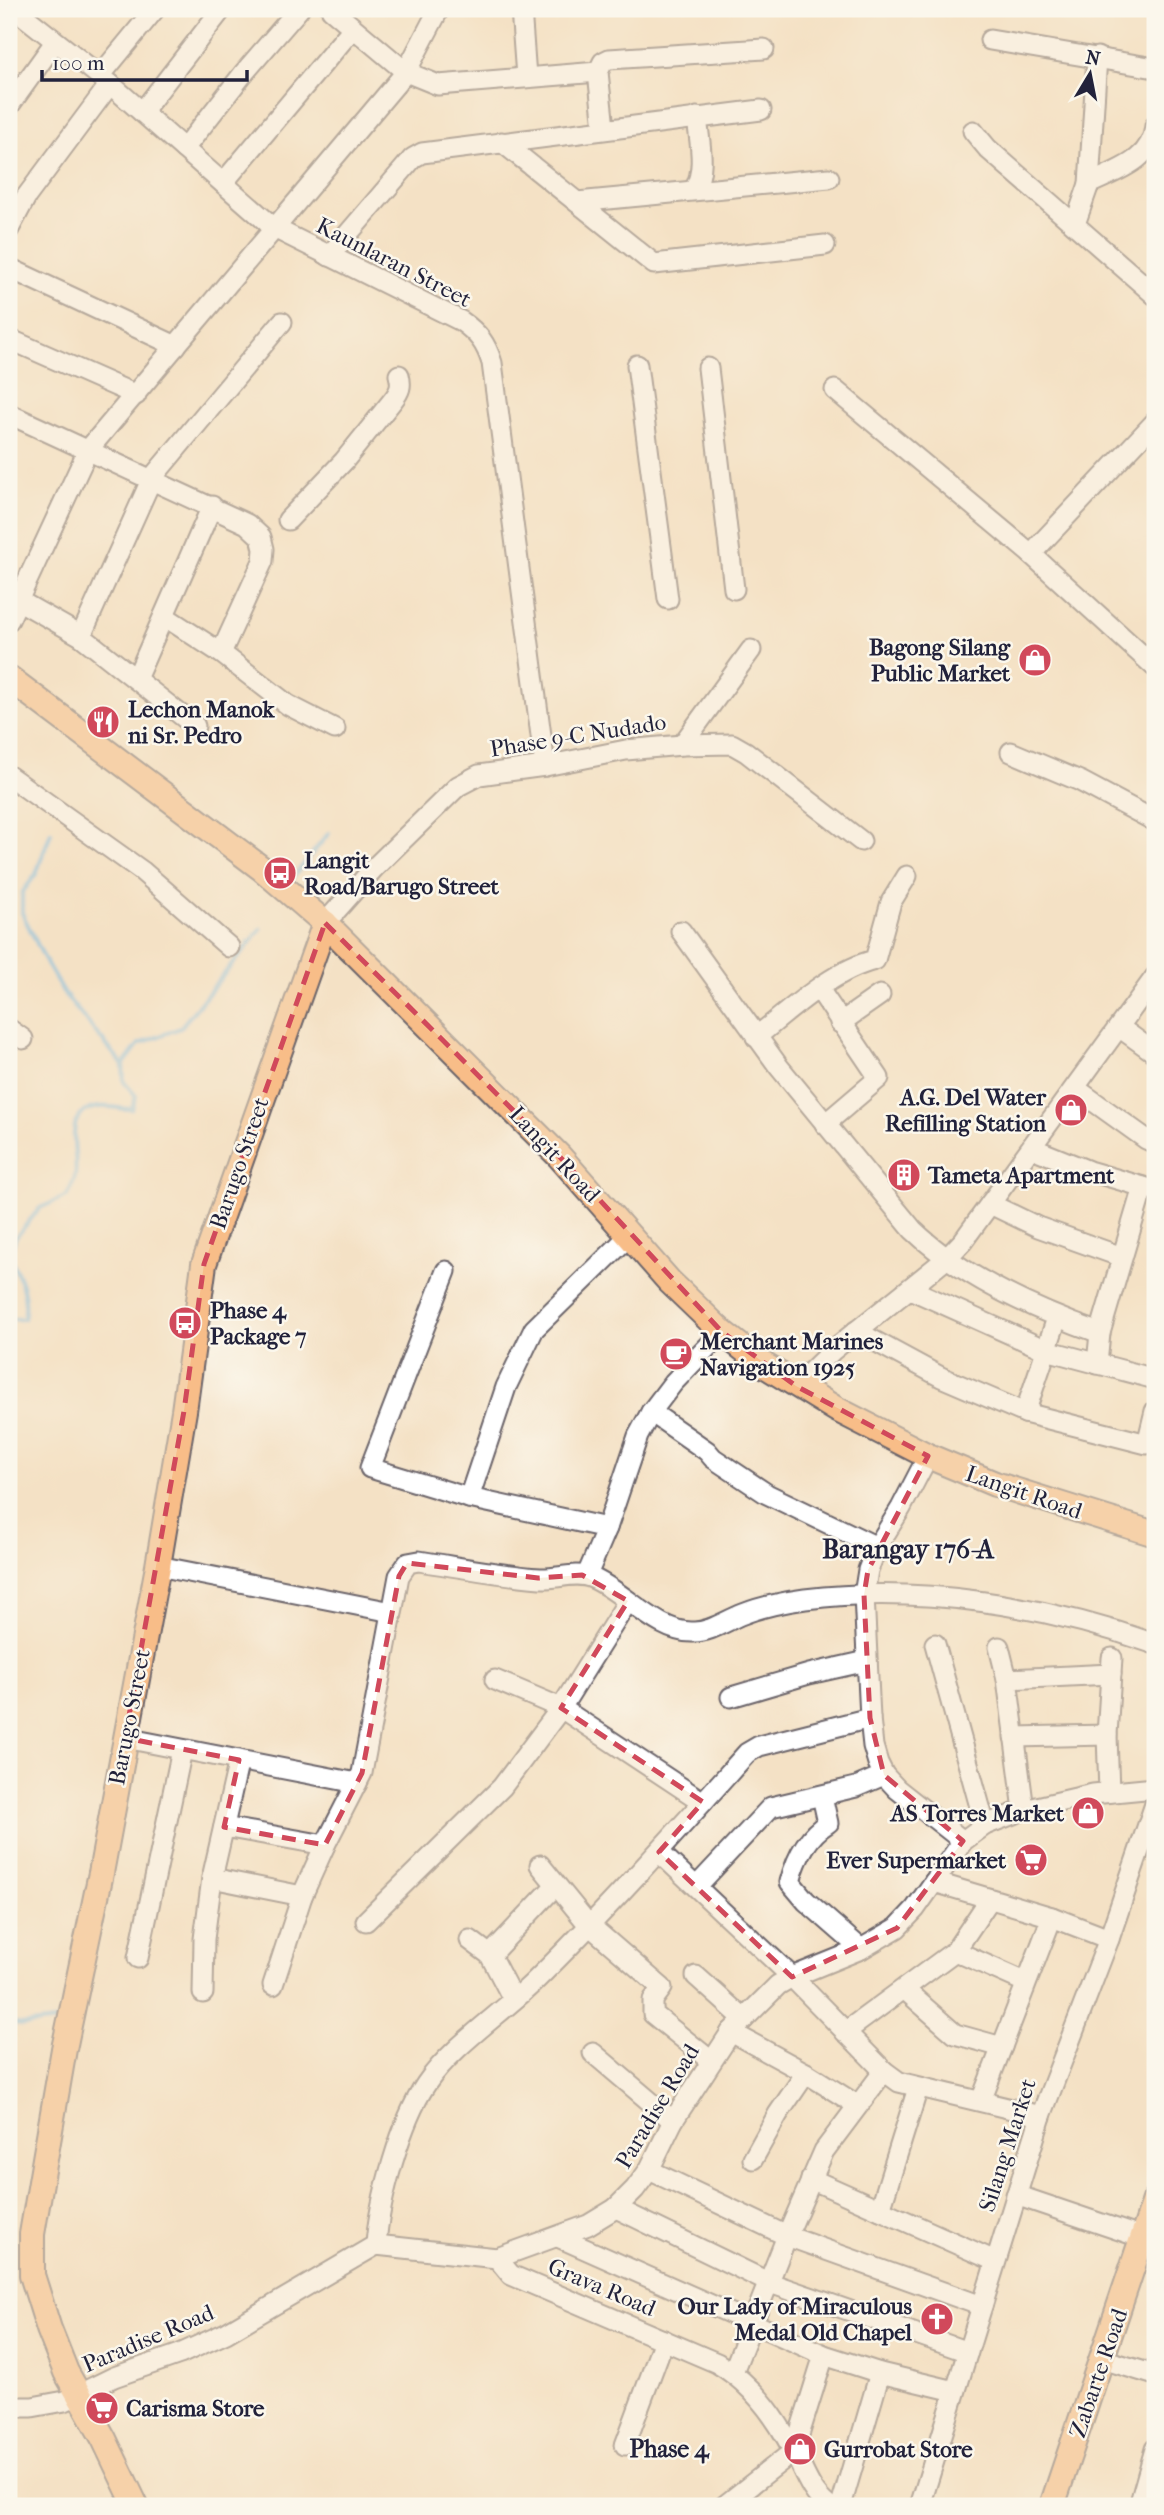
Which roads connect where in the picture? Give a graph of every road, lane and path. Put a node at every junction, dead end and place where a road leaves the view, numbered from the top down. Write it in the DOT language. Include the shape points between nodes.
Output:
graph roads {
  1 [pos="15,9"];
  2 [pos="155,9"];
  3 [pos="222,9"];
  4 [pos="299,9"];
  5 [pos="331,9"];
  6 [pos="439,9"];
  7 [pos="521,9"];
  8 [pos="353,28"];
  9 [pos="990,40"];
  10 [pos="55,42"];
  11 [pos="764,49"];
  12 [pos="1097,57"];
  13 [pos="1155,68"];
  14 [pos="406,72"];
  15 [pos="598,72"];
  16 [pos="526,77"];
  17 [pos="105,80"];
  18 [pos="9,106"];
  19 [pos="761,110"];
  20 [pos="142,112"];
  21 [pos="697,117"];
  22 [pos="1155,126"];
  23 [pos="604,128"];
  24 [pos="973,131"];
  25 [pos="502,142"];
  26 [pos="184,149"];
  27 [pos="829,178"];
  28 [pos="223,183"];
  29 [pos="1089,184"];
  30 [pos="694,190"];
  31 [pos="577,202"];
  32 [pos="1075,224"];
  33 [pos="274,228"];
  34 [pos="9,229"];
  35 [pos="825,245"];
  36 [pos="329,256"];
  37 [pos="9,268"];
  38 [pos="1155,295"];
  39 [pos="282,322"];
  40 [pos="9,339"];
  41 [pos="176,346"];
  42 [pos="637,365"];
  43 [pos="708,368"];
  44 [pos="399,375"];
  45 [pos="835,390"];
  46 [pos="136,395"];
  47 [pos="11,421"];
  48 [pos="1155,422"];
  49 [pos="88,450"];
  50 [pos="152,478"];
  51 [pos="212,506"];
  52 [pos="288,520"];
  53 [pos="1031,554"];
  54 [pos="734,589"];
  55 [pos="14,597"];
  56 [pos="668,599"];
  57 [pos="164,616"];
  58 [pos="9,620"];
  59 [pos="81,636"];
  60 [pos="751,650"];
  61 [pos="221,653"];
  62 [pos="1155,667"];
  63 [pos="9,678"];
  64 [pos="136,679"];
  65 [pos="195,726"];
  66 [pos="335,729"];
  67 [pos="682,745"];
  68 [pos="1011,752"];
  69 [pos="545,765"];
  70 [pos="9,776"];
  71 [pos="1155,821"];
  72 [pos="861,841"];
  73 [pos="907,876"];
  74 [pos="325,923"];
  75 [pos="681,930"];
  76 [pos="229,947"];
  77 [pos="1155,977"];
  78 [pos="817,991"];
  79 [pos="880,995"];
  80 [pos="840,1023"];
  81 [pos="1119,1027"];
  82 [pos="756,1037"];
  83 [pos="1155,1053"];
  84 [pos="1075,1088"];
  85 [pos="825,1124"];
  86 [pos="1155,1143"];
  87 [pos="1032,1149"];
  88 [pos="1149,1189"];
  89 [pos="990,1204"];
  90 [pos="629,1236"];
  91 [pos="1122,1257"];
  92 [pos="946,1259"];
  93 [pos="446,1271"];
  94 [pos="910,1289"];
  95 [pos="1057,1318"];
  96 [pos="856,1331"];
  97 [pos="722,1332"];
  98 [pos="1100,1333"];
  99 [pos="1046,1349"];
  100 [pos="1097,1364"];
  101 [pos="1155,1379"];
  102 [pos="796,1386"];
  103 [pos="1155,1411"];
  104 [pos="651,1412"];
  105 [pos="1025,1413"];
  106 [pos="928,1456"];
  107 [pos="469,1498"];
  108 [pos="607,1528"];
  109 [pos="1155,1534"];
  110 [pos="877,1546"];
  111 [pos="158,1566"];
  112 [pos="587,1575"];
  113 [pos="863,1595"];
  114 [pos="628,1601"];
  115 [pos="392,1612"];
  116 [pos="935,1644"];
  117 [pos="1155,1644"];
  118 [pos="999,1647"];
  119 [pos="867,1661"];
  120 [pos="1007,1679"];
  121 [pos="495,1680"];
  122 [pos="731,1697"];
  123 [pos="561,1708"];
  124 [pos="870,1718"];
  125 [pos="1107,1735"];
  126 [pos="1014,1737"];
  127 [pos="125,1738"];
  128 [pos="182,1750"];
  129 [pos="239,1760"];
  130 [pos="884,1775"];
  131 [pos="357,1783"];
  132 [pos="1155,1788"];
  133 [pos="1109,1792"];
  134 [pos="822,1796"];
  135 [pos="703,1802"];
  136 [pos="1155,1804"];
  137 [pos="1024,1810"];
  138 [pos="985,1825"];
  139 [pos="225,1827"];
  140 [pos="963,1841"];
  141 [pos="325,1844"];
  142 [pos="659,1853"];
  143 [pos="540,1865"];
  144 [pos="212,1878"];
  145 [pos="934,1882"];
  146 [pos="555,1886"];
  147 [pos="697,1886"];
  148 [pos="302,1896"];
  149 [pos="990,1899"];
  150 [pos="1052,1917"];
  151 [pos="366,1922"];
  152 [pos="588,1924"];
  153 [pos="1109,1939"];
  154 [pos="470,1940"];
  155 [pos="861,1949"];
  156 [pos="955,1951"];
  157 [pos="490,1955"];
  158 [pos="138,1958"];
  159 [pos="696,1976"];
  160 [pos="792,1976"];
  161 [pos="1025,1982"];
  162 [pos="273,1985"];
  163 [pos="904,1989"];
  164 [pos="203,1993"];
  165 [pos="513,1999"];
  166 [pos="737,2025"];
  167 [pos="845,2032"];
  168 [pos="1002,2047"];
  169 [pos="593,2053"];
  170 [pos="711,2061"];
  171 [pos="884,2071"];
  172 [pos="806,2073"];
  173 [pos="918,2088"];
  174 [pos="981,2101"];
  175 [pos="856,2105"];
  176 [pos="1041,2116"];
  177 [pos="673,2121"];
  178 [pos="753,2159"];
  179 [pos="649,2170"];
  180 [pos="811,2179"];
  181 [pos="1016,2195"];
  182 [pos="1155,2200"];
  183 [pos="616,2208"];
  184 [pos="880,2210"];
  185 [pos="787,2236"];
  186 [pos="558,2237"];
  187 [pos="1143,2238"];
  188 [pos="376,2245"];
  189 [pos="497,2258"];
  190 [pos="995,2261"];
  191 [pos="770,2283"];
  192 [pos="982,2306"];
  193 [pos="753,2323"];
  194 [pos="664,2340"];
  195 [pos="968,2351"];
  196 [pos="824,2355"];
  197 [pos="1102,2359"];
  198 [pos="733,2372"];
  199 [pos="880,2373"];
  200 [pos="1155,2375"];
  201 [pos="955,2391"];
  202 [pos="78,2396"];
  203 [pos="9,2407"];
  204 [pos="625,2445"];
  205 [pos="1155,2449"];
  206 [pos="794,2451"];
  207 [pos="136,2506"];
  208 [pos="724,2506"];
  209 [pos="828,2506"];
  210 [pos="841,2506"];
  211 [pos="920,2506"];
  212 [pos="1052,2506"];
  213 [pos="1139,2506"];
  1 -- 10 [label="street, Kaunlaran Street"];
  2 -- 17 [label="street"];
  3 -- 20 [label="street"];
  4 -- 26 [label="street"];
  5 -- 8 [label="street"];
  6 -- 14 [label="street"];
  7 -- 16 [label="street"];
  8 -- 14 [label="street"];
  8 -- 28 [label="street"];
  9 -- 12 [label="street"];
  10 -- 17 [label="street, Kaunlaran Street"];
  10 -- 18 [label="street"];
  11 -- 15 [label="street" via="609,59"];
  12 -- 13 [label="street"];
  12 -- 29 [label="street"];
  14 -- 16 [label="street" via="438,85"];
  14 -- 33 [label="street"];
  15 -- 16 [label="street"];
  15 -- 23 [label="street"];
  17 -- 20 [label="street, Kaunlaran Street"];
  17 -- 34 [label="street"];
  19 -- 21 [label="street"];
  20 -- 26 [label="street, Kaunlaran Street"];
  21 -- 23 [label="street"];
  21 -- 30 [label="street" via="701,167"];
  22 -- 29 [label="street" via="1145,153"];
  23 -- 25 [label="street"];
  24 -- 32 [label="street"];
  25 -- 31 [label="street"];
  25 -- 36 [label="street" via="432,150 413,158"];
  26 -- 28 [label="street, Kaunlaran Street"];
  27 -- 30 [label="street"];
  28 -- 33 [label="street, Kaunlaran Street"];
  29 -- 32 [label="street"];
  30 -- 31 [label="street"];
  31 -- 35 [label="street" via="654,264"];
  32 -- 38 [label="street"];
  33 -- 36 [label="street, Kaunlaran Street"];
  33 -- 41 [label="street"];
  36 -- 69 [label="street, Kaunlaran Street" via="461,321 487,347"];
  37 -- 41 [label="street"];
  39 -- 50 [label="street"];
  40 -- 46 [label="street"];
  41 -- 46 [label="street"];
  42 -- 56 [label="street"];
  43 -- 54 [label="street"];
  44 -- 52 [label="street" via="400,391 344,461"];
  45 -- 53 [label="street"];
  46 -- 49 [label="street"];
  47 -- 49 [label="street"];
  48 -- 53 [label="street"];
  49 -- 50 [label="street"];
  49 -- 55 [label="street"];
  50 -- 51 [label="street"];
  50 -- 59 [label="street"];
  51 -- 57 [label="street"];
  51 -- 61 [label="street" via="252,526 264,549 263,561"];
  53 -- 62 [label="street"];
  55 -- 58 [label="street"];
  55 -- 59 [label="street"];
  57 -- 61 [label="street"];
  57 -- 64 [label="street"];
  59 -- 64 [label="street"];
  60 -- 67 [label="street"];
  61 -- 66 [label="street" via="288,705"];
  63 -- 74 [label="main road, Langit Road" via="261,867"];
  64 -- 65 [label="street"];
  67 -- 69 [label="street, Phase 9-C Nudado"];
  67 -- 72 [label="street, Phase 9-C Nudado" via="732,744"];
  68 -- 71 [label="street" via="1080,781"];
  69 -- 74 [label="street, Phase 9-C Nudado" via="479,775 458,786"];
  70 -- 76 [label="street" via="142,871"];
  73 -- 78 [label="street" via="891,902 875,960 855,965"];
  74 -- 90 [label="main road, Langit Road" via="559,1156"];
  74 -- 111 [label="main road, Barugo Street" via="204,1264"];
  75 -- 82 [label="street"];
  77 -- 81 [label="street"];
  78 -- 80 [label="street"];
  78 -- 82 [label="street"];
  79 -- 80 [label="street"];
  80 -- 85 [label="street" via="878,1078"];
  81 -- 83 [label="street"];
  81 -- 84 [label="street"];
  82 -- 85 [label="street"];
  84 -- 86 [label="street"];
  84 -- 87 [label="street"];
  85 -- 92 [label="street" via="913,1230"];
  87 -- 88 [label="street"];
  87 -- 89 [label="street"];
  88 -- 91 [label="street"];
  89 -- 91 [label="street"];
  89 -- 92 [label="street"];
  90 -- 97 [label="main road, Langit Road"];
  90 -- 107 [label="street" via="534,1329 506,1387"];
  91 -- 98 [label="street"];
  92 -- 94 [label="street"];
  92 -- 95 [label="street"];
  93 -- 107 [label="street" via="370,1468"];
  94 -- 96 [label="street"];
  94 -- 99 [label="street"];
  95 -- 98 [label="street"];
  95 -- 99 [label="street"];
  96 -- 102 [label="street"];
  96 -- 105 [label="street" via="941,1377"];
  97 -- 102 [label="main road, Langit Road"];
  97 -- 104 [label="street"];
  98 -- 100 [label="street"];
  99 -- 100 [label="street"];
  99 -- 105 [label="street"];
  100 -- 101 [label="street"];
  102 -- 106 [label="main road, Langit Road"];
  103 -- 105 [label="street" via="1147,1444"];
  104 -- 108 [label="street" via="638,1436"];
  104 -- 110 [label="street" via="768,1494"];
  106 -- 109 [label="main road, Langit Road" via="995,1484"];
  106 -- 110 [label="street"];
  107 -- 108 [label="street"];
  108 -- 112 [label="street"];
  110 -- 113 [label="street"];
  111 -- 115 [label="street"];
  111 -- 127 [label="main road, Barugo Street"];
  112 -- 114 [label="street"];
  112 -- 115 [label="street" via="538,1578 414,1561 402,1570"];
  113 -- 114 [label="street" via="774,1604 695,1632 669,1627"];
  113 -- 117 [label="street" via="939,1596 1012,1607"];
  113 -- 119 [label="street"];
  114 -- 123 [label="street"];
  115 -- 131 [label="street"];
  116 -- 138 [label="street"];
  118 -- 120 [label="street"];
  119 -- 122 [label="street"];
  119 -- 124 [label="street"];
  120 -- 125 [label="street" via="1111,1666"];
  120 -- 126 [label="street"];
  121 -- 123 [label="street"];
  123 -- 135 [label="street"];
  123 -- 151 [label="street" via="502,1787"];
  124 -- 130 [label="street" via="877,1763"];
  124 -- 135 [label="street" via="759,1746"];
  125 -- 126 [label="street"];
  125 -- 133 [label="street"];
  126 -- 137 [label="street"];
  127 -- 128 [label="street"];
  127 -- 202 [label="main road, Barugo Street" via="40,2180 30,2259 49,2329"];
  128 -- 129 [label="street"];
  128 -- 158 [label="street"];
  129 -- 131 [label="street"];
  129 -- 139 [label="street"];
  130 -- 134 [label="street"];
  130 -- 140 [label="street"];
  131 -- 141 [label="street"];
  132 -- 133 [label="street, Paradise Road"];
  133 -- 137 [label="street, Paradise Road"];
  134 -- 147 [label="street" via="771,1807"];
  134 -- 155 [label="street" via="828,1823 817,1830 796,1861 790,1882"];
  135 -- 142 [label="street"];
  136 -- 153 [label="street, Silang Market"];
  137 -- 138 [label="street, Paradise Road"];
  138 -- 140 [label="street, Paradise Road"];
  139 -- 141 [label="street"];
  139 -- 144 [label="street"];
  140 -- 145 [label="street, Paradise Road"];
  141 -- 148 [label="street"];
  142 -- 147 [label="street"];
  142 -- 152 [label="street"];
  143 -- 146 [label="street"];
  144 -- 148 [label="street"];
  144 -- 164 [label="street"];
  145 -- 149 [label="street"];
  145 -- 155 [label="street, Paradise Road" via="907,1919"];
  146 -- 152 [label="street"];
  146 -- 157 [label="street"];
  147 -- 160 [label="street"];
  148 -- 162 [label="street"];
  149 -- 150 [label="street"];
  149 -- 156 [label="street"];
  150 -- 153 [label="street"];
  150 -- 161 [label="street"];
  152 -- 165 [label="street"];
  152 -- 170 [label="street" via="662,1988 653,2000 653,2014"];
  153 -- 176 [label="street, Silang Market"];
  154 -- 157 [label="street"];
  155 -- 160 [label="street, Paradise Road"];
  156 -- 161 [label="street"];
  156 -- 163 [label="street"];
  157 -- 165 [label="street"];
  159 -- 166 [label="street"];
  160 -- 166 [label="street, Paradise Road"];
  160 -- 167 [label="street"];
  161 -- 168 [label="street"];
  163 -- 167 [label="street"];
  163 -- 168 [label="street" via="955,2034"];
  165 -- 188 [label="street" via="441,2066 417,2101 385,2194"];
  166 -- 170 [label="street, Paradise Road"];
  166 -- 172 [label="street"];
  167 -- 171 [label="street"];
  168 -- 174 [label="street"];
  169 -- 177 [label="street"];
  170 -- 177 [label="street, Paradise Road"];
  171 -- 173 [label="street"];
  171 -- 175 [label="street"];
  172 -- 175 [label="street"];
  172 -- 178 [label="street"];
  173 -- 174 [label="street"];
  173 -- 184 [label="street"];
  174 -- 176 [label="street"];
  175 -- 180 [label="street"];
  176 -- 181 [label="street, Silang Market"];
  177 -- 179 [label="street, Paradise Road"];
  179 -- 183 [label="street, Paradise Road"];
  179 -- 185 [label="street"];
  180 -- 184 [label="street"];
  180 -- 185 [label="street"];
  181 -- 187 [label="street"];
  181 -- 190 [label="street, Silang Market"];
  182 -- 187 [label="main road, Zabarte Road"];
  183 -- 186 [label="street, Paradise Road"];
  183 -- 191 [label="street"];
  184 -- 190 [label="street"];
  185 -- 191 [label="street"];
  185 -- 192 [label="street"];
  186 -- 189 [label="street, Paradise Road"];
  186 -- 193 [label="street"];
  187 -- 197 [label="main road, Zabarte Road"];
  188 -- 189 [label="street, Paradise Road"];
  188 -- 202 [label="street, Paradise Road" via="226,2333"];
  189 -- 194 [label="street, Grava Road" via="511,2275"];
  190 -- 192 [label="street, Silang Market"];
  191 -- 193 [label="street"];
  191 -- 195 [label="street"];
  192 -- 195 [label="street, Silang Market"];
  193 -- 196 [label="street"];
  193 -- 198 [label="street"];
  194 -- 198 [label="street, Grava Road"];
  194 -- 204 [label="street"];
  195 -- 201 [label="street, Silang Market"];
  196 -- 199 [label="street"];
  196 -- 206 [label="street"];
  197 -- 200 [label="street"];
  197 -- 212 [label="main road, Zabarte Road"];
  198 -- 206 [label="street, Grava Road" via="767,2407"];
  199 -- 201 [label="street"];
  199 -- 210 [label="street"];
  201 -- 211 [label="street, Silang Market"];
  202 -- 203 [label="street, Paradise Road" via="50,2405"];
  202 -- 207 [label="main road, Barugo Street"];
  205 -- 213 [label="street"];
  206 -- 208 [label="street"];
  206 -- 209 [label="street, Grava Road" via="808,2483"];
}
